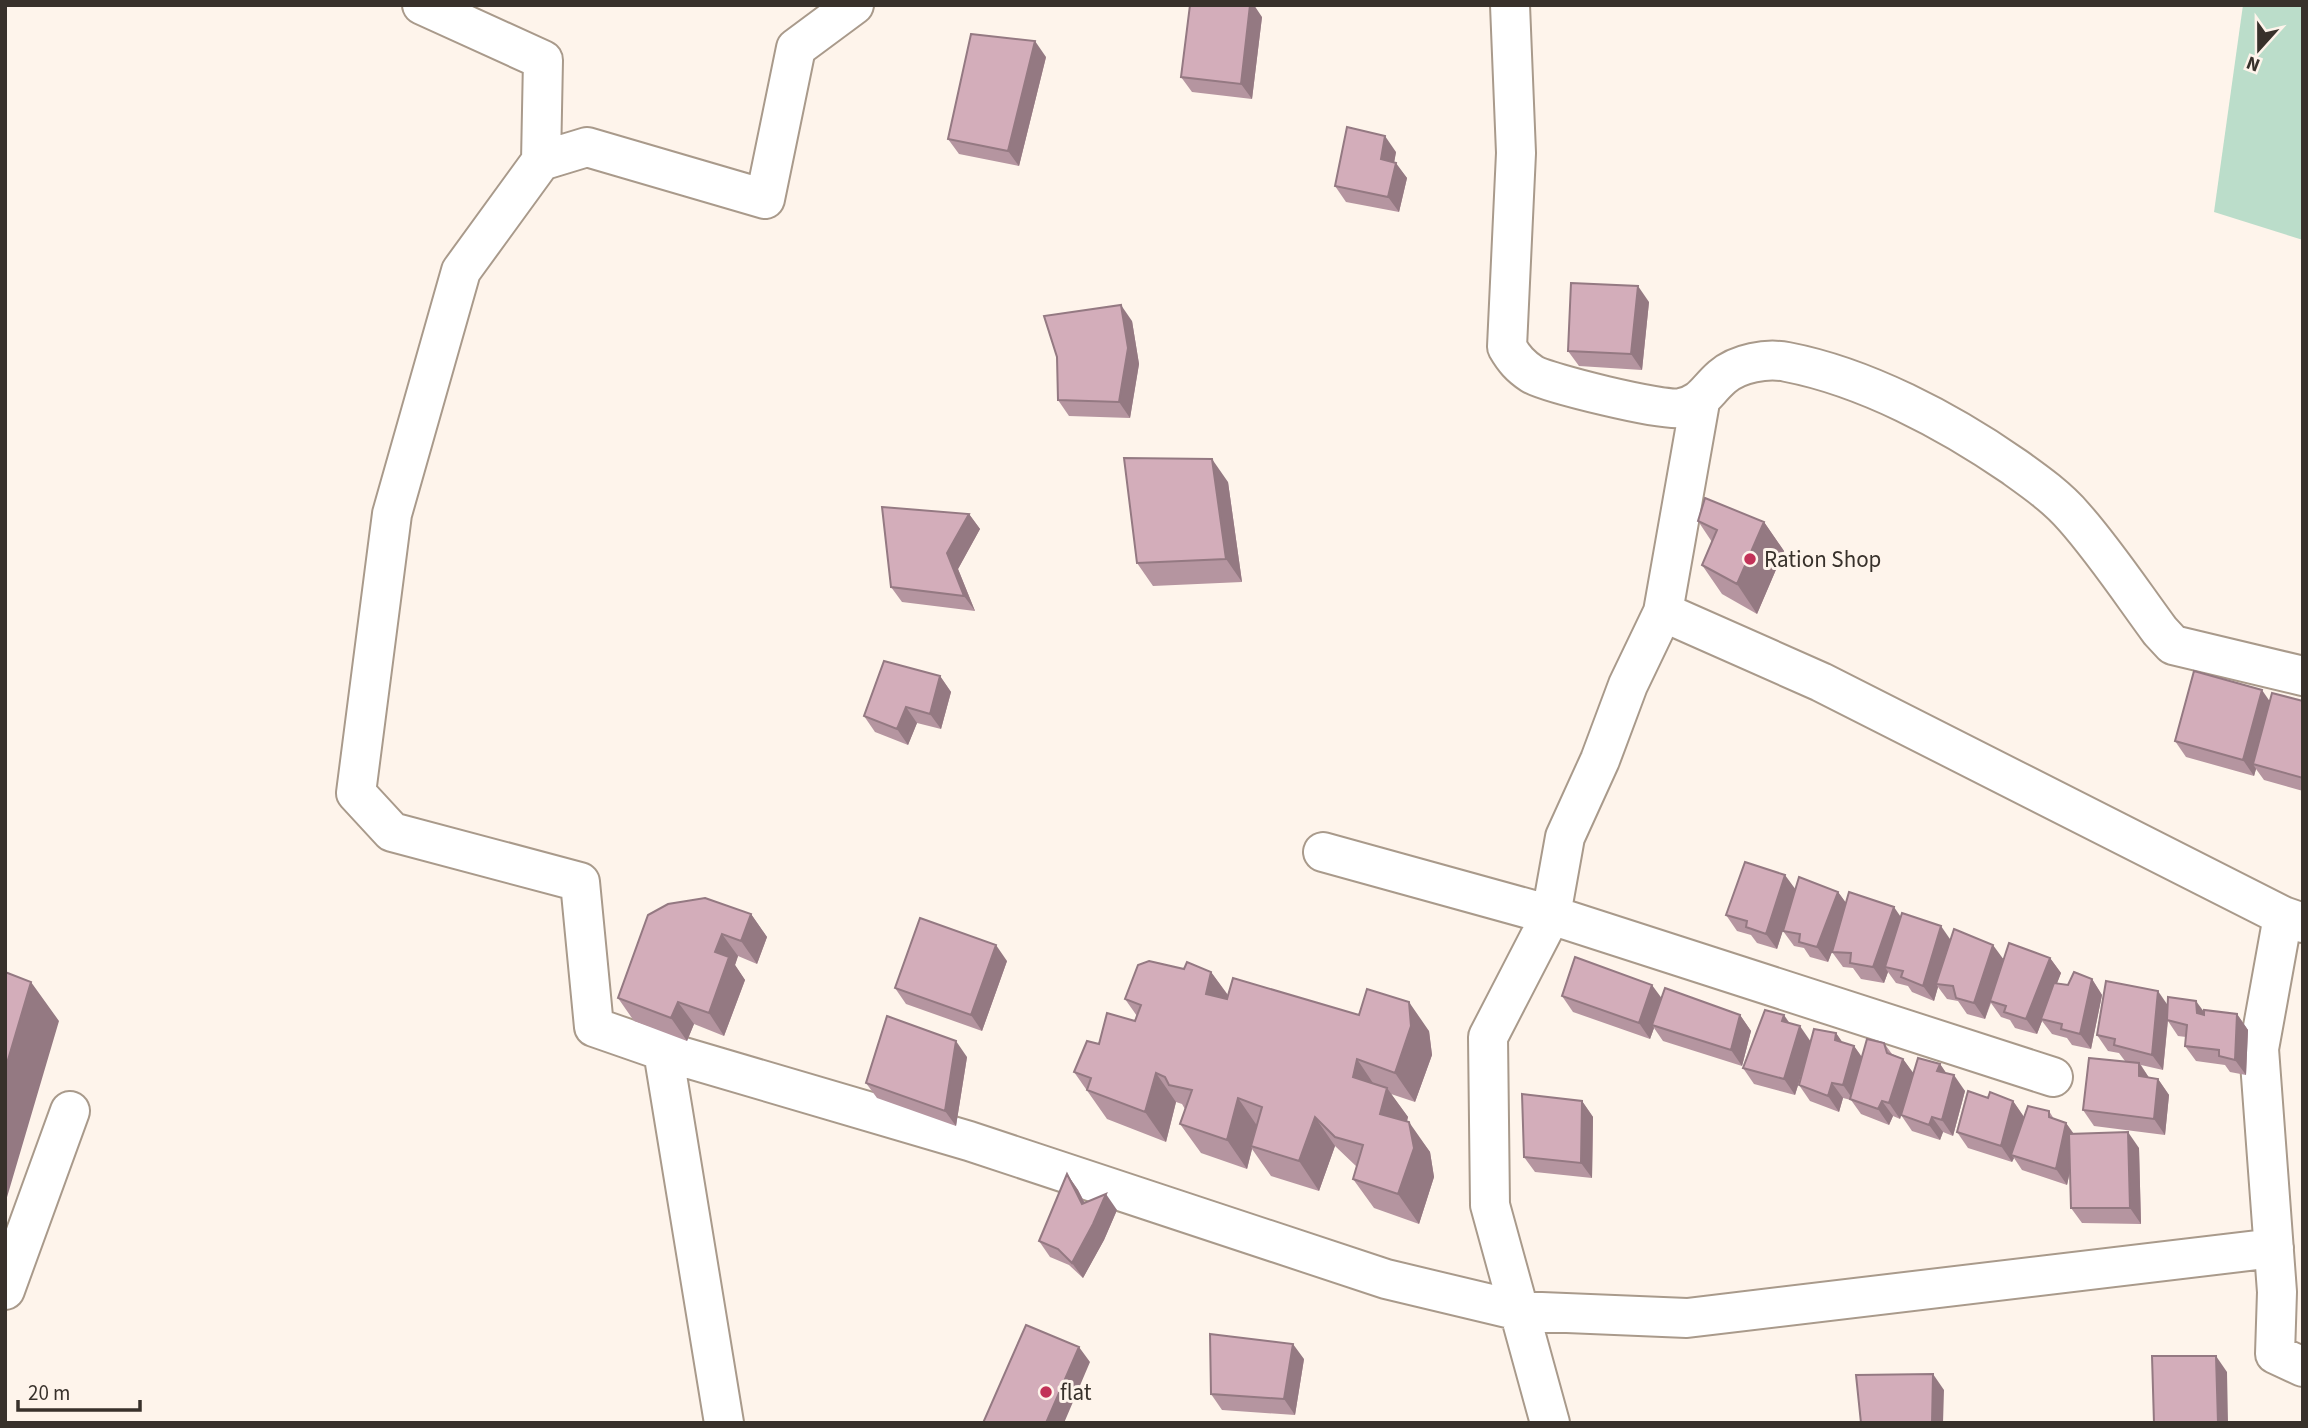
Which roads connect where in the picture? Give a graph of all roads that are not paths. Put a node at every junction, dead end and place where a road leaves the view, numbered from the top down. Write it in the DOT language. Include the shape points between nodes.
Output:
graph roads {
  1 [pos="422,5"];
  2 [pos="854,5"];
  3 [pos="1510,5"];
  4 [pos="541,161"];
  5 [pos="1700,402"];
  6 [pos="1663,612"];
  7 [pos="2303,676"];
  8 [pos="1323,852"];
  9 [pos="1551,915"];
  10 [pos="2293,920"];
  11 [pos="663,1051"];
  12 [pos="2053,1077"];
  13 [pos="70,1111"];
  14 [pos="2274,1248"];
  15 [pos="5,1290"];
  16 [pos="1520,1311"];
  17 [pos="2303,1367"];
  18 [pos="724,1423"];
  19 [pos="1550,1423"];
  1 -- 4 [label="street" via="544,60"];
  2 -- 4 [label="street" via="796,48 765,199 587,146"];
  3 -- 5 [label="street" via="1516,153 1507,347 1517,363 1534,376 1650,407 1678,409"];
  4 -- 11 [label="street" via="461,271 392,514 356,793 392,832 580,882 594,1027"];
  5 -- 6 [label="street"];
  5 -- 7 [label="street" via="1724,375 1747,364 1786,361 1848,380 1937,418 2036,482 2073,515 2173,645"];
  6 -- 9 [label="street" via="1565,837"];
  6 -- 10 [label="street" via="1821,682"];
  8 -- 9 [label="street"];
  9 -- 12 [label="street"];
  9 -- 16 [label="street" via="1488,1037 1490,1205"];
  10 -- 14 [label="street" via="2259,1049"];
  11 -- 16 [label="street" via="969,1142 1386,1279"];
  11 -- 18 [label="street"];
  13 -- 15 [label="street"];
  14 -- 16 [label="street" via="1687,1318"];
  14 -- 17 [label="street" via="2275,1354"];
  16 -- 19 [label="street"];
}
